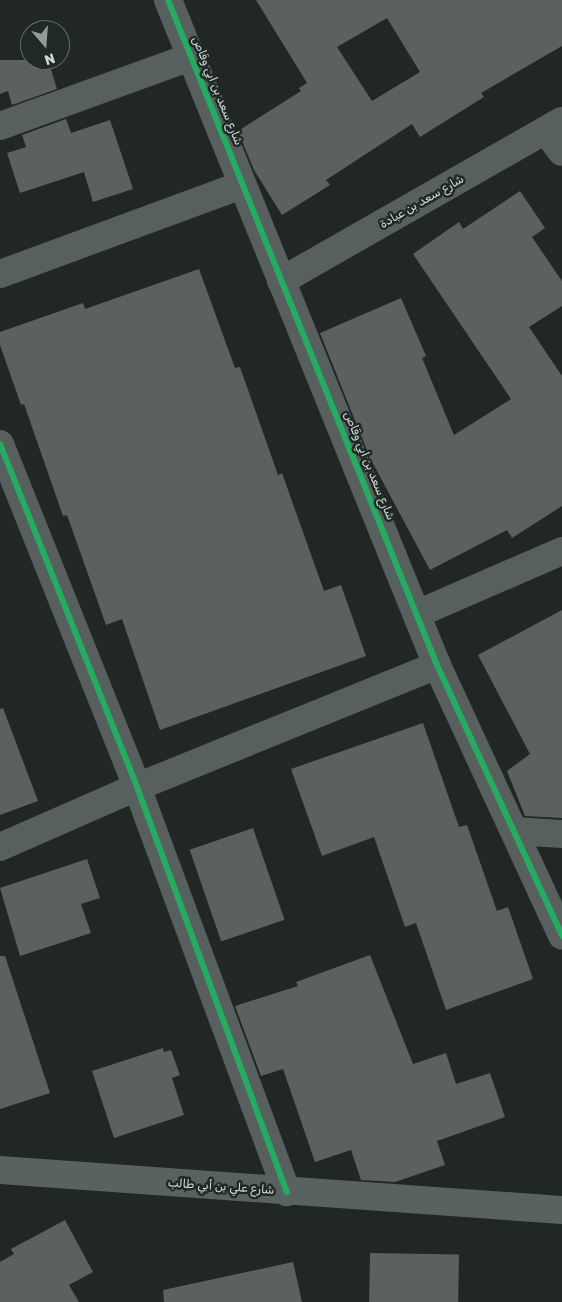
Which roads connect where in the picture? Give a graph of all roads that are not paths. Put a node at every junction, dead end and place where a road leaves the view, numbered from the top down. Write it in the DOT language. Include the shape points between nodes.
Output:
graph roads {
  1 [pos="168,0"];
  2 [pos="191,57"];
  3 [pos="0,126"];
  4 [pos="554,126"];
  5 [pos="562,152"];
  6 [pos="242,185"];
  7 [pos="0,274"];
  8 [pos="281,281"];
  9 [pos="0,444"];
  10 [pos="562,551"];
  11 [pos="417,614"];
  12 [pos="437,665"];
  13 [pos="137,787"];
  14 [pos="514,831"];
  15 [pos="562,834"];
  16 [pos="0,847"];
  17 [pos="562,935"];
  18 [pos="0,1170"];
  19 [pos="287,1192"];
  20 [pos="562,1210"];
  1 -- 2 [label="street, شارع سعد بن ابي وقاص"];
  2 -- 3 [label="street"];
  2 -- 6 [label="street, شارع سعد بن ابي وقاص"];
  4 -- 5 [label="street"];
  4 -- 8 [label="street, شارع سعد بن عبادة"];
  6 -- 7 [label="street"];
  6 -- 8 [label="street, شارع سعد بن ابي وقاص"];
  8 -- 11 [label="street, شارع سعد بن ابي وقاص"];
  9 -- 13 [label="street"];
  10 -- 11 [label="street"];
  11 -- 12 [label="street, شارع سعد بن ابي وقاص"];
  12 -- 13 [label="street"];
  12 -- 14 [label="street, شارع سعد بن ابي وقاص"];
  13 -- 16 [label="street"];
  13 -- 19 [label="street"];
  14 -- 15 [label="street"];
  14 -- 17 [label="street, شارع سعد بن ابي وقاص"];
  18 -- 19 [label="street, شارع علي بن أبي طالب"];
  19 -- 20 [label="street, شارع علي بن أبي طالب"];
}
